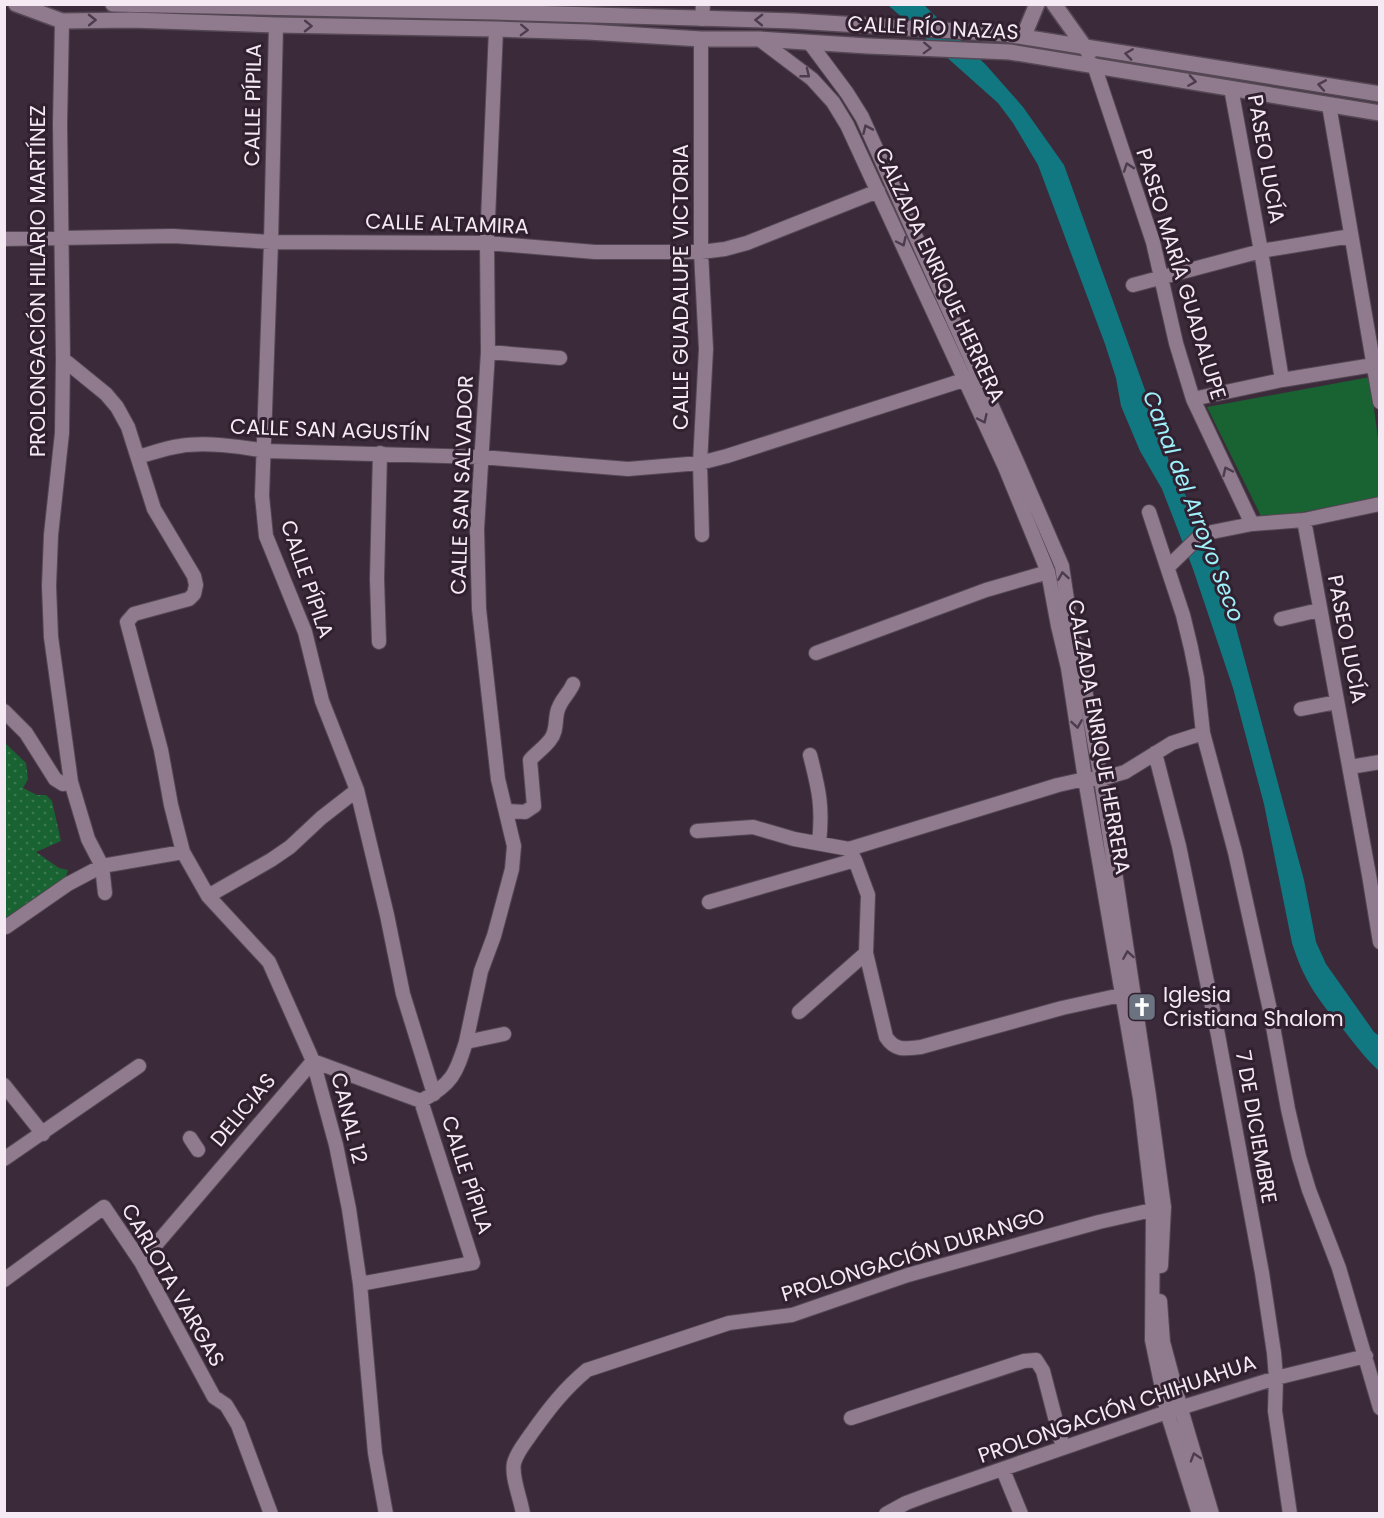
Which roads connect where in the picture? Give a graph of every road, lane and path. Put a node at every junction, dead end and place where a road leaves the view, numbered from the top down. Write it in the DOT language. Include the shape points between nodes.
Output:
graph roads {
  1 [pos="16,4"];
  2 [pos="113,4"];
  3 [pos="1038,4"];
  4 [pos="1054,4"];
  5 [pos="279,7"];
  6 [pos="494,8"];
  7 [pos="702,12"];
  8 [pos="62,21"];
  9 [pos="276,25"];
  10 [pos="496,29"];
  11 [pos="1021,36"];
  12 [pos="701,39"];
  13 [pos="759,39"];
  14 [pos="809,42"];
  15 [pos="1087,48"];
  16 [pos="1094,65"];
  17 [pos="1231,88"];
  18 [pos="1380,94"];
  19 [pos="1329,105"];
  20 [pos="1380,113"];
  21 [pos="878,191"];
  22 [pos="1351,236"];
  23 [pos="60,237"];
  24 [pos="4,238"];
  25 [pos="271,242"];
  26 [pos="487,243"];
  27 [pos="1261,251"];
  28 [pos="701,252"];
  29 [pos="1162,278"];
  30 [pos="1133,285"];
  31 [pos="488,352"];
  32 [pos="560,358"];
  33 [pos="63,359"];
  34 [pos="1373,365"];
  35 [pos="971,377"];
  36 [pos="1282,380"];
  37 [pos="1193,399"];
  38 [pos="1380,402"];
  39 [pos="265,451"];
  40 [pos="380,453"];
  41 [pos="138,457"];
  42 [pos="481,457"];
  43 [pos="700,463"];
  44 [pos="1380,504"];
  45 [pos="1149,512"];
  46 [pos="1304,520"];
  47 [pos="1252,524"];
  48 [pos="702,534"];
  49 [pos="1168,567"];
  50 [pos="1048,572"];
  51 [pos="1319,610"];
  52 [pos="1281,619"];
  53 [pos="379,642"];
  54 [pos="816,653"];
  55 [pos="573,684"];
  56 [pos="1337,702"];
  57 [pos="1301,709"];
  58 [pos="4,711"];
  59 [pos="1203,733"];
  60 [pos="1155,753"];
  61 [pos="810,755"];
  62 [pos="1380,762"];
  63 [pos="1350,766"];
  64 [pos="1085,779"];
  65 [pos="1101,779"];
  66 [pos="72,782"];
  67 [pos="357,790"];
  68 [pos="506,811"];
  69 [pos="697,831"];
  70 [pos="819,843"];
  71 [pos="183,852"];
  72 [pos="852,855"];
  73 [pos="102,866"];
  74 [pos="105,893"];
  75 [pos="208,896"];
  76 [pos="709,902"];
  77 [pos="6,927"];
  78 [pos="1380,942"];
  79 [pos="866,953"];
  80 [pos="1128,993"];
  81 [pos="799,1012"];
  82 [pos="504,1034"];
  83 [pos="466,1042"];
  84 [pos="313,1061"];
  85 [pos="139,1066"];
  86 [pos="4,1085"];
  87 [pos="435,1094"];
  88 [pos="421,1101"];
  89 [pos="43,1134"];
  90 [pos="190,1137"];
  91 [pos="198,1150"];
  92 [pos="4,1159"];
  93 [pos="1158,1208"];
  94 [pos="141,1262"];
  95 [pos="4,1280"];
  96 [pos="360,1284"];
  97 [pos="1366,1356"];
  98 [pos="1276,1378"];
  99 [pos="1380,1408"];
  100 [pos="1174,1410"];
  101 [pos="851,1418"];
  102 [pos="1063,1448"];
  103 [pos="1003,1470"];
  104 [pos="271,1514"];
  105 [pos="386,1514"];
  106 [pos="523,1514"];
  107 [pos="886,1514"];
  108 [pos="1021,1514"];
  109 [pos="1199,1514"];
  110 [pos="1212,1514"];
  111 [pos="1290,1514"];
  1 -- 8 [label="street, CALLE RÍO NAZAS"];
  2 -- 5 [label="street, CALLE RÍO NAZAS"];
  3 -- 11 [label="street"];
  4 -- 15 [label="street"];
  5 -- 6 [label="street, CALLE RÍO NAZAS"];
  6 -- 7 [label="street, CALLE RÍO NAZAS"];
  11 -- 7 [label="street, CALLE RÍO NAZAS, one-way"];
  8 -- 9 [label="street, CALLE RÍO NAZAS, one-way"];
  8 -- 23 [label="street, PROLONGACIÓN HILARIO MARTÍNEZ"];
  9 -- 10 [label="street, CALLE RÍO NAZAS, one-way"];
  9 -- 25 [label="street, CALLE PÍPILA"];
  10 -- 12 [label="street, CALLE RÍO NAZAS, one-way"];
  10 -- 26 [label="street, CALLE SAN SALVADOR"];
  11 -- 15 [label="street, CALLE RÍO NAZAS"];
  12 -- 13 [label="street, CALLE RÍO NAZAS"];
  12 -- 28 [label="street, CALLE GUADALUPE VICTORIA"];
  13 -- 14 [label="street, CALLE RÍO NAZAS"];
  13 -- 21 [label="street, CALZADA ENRIQUE HERRERA, one-way" via="812,80 833,102"];
  14 -- 16 [label="street, CALLE RÍO NAZAS, one-way" via="1010,52"];
  35 -- 14 [label="street, CALZADA ENRIQUE HERRERA, one-way" via="862,117"];
  15 -- 16 [label="street"];
  18 -- 15 [label="street, CALLE RÍO NAZAS, one-way"];
  16 -- 17 [label="street, CALLE RÍO NAZAS, one-way"];
  29 -- 16 [label="street, PASEO MARÍA GUADALUPE, one-way"];
  17 -- 19 [label="street, CALLE RÍO NAZAS"];
  17 -- 27 [label="street, PASEO LUCÍA"];
  19 -- 20 [label="street, CALLE RÍO NAZAS"];
  19 -- 22 [label="street"];
  21 -- 28 [label="street, CALLE ALTAMIRA" via="747,243"];
  21 -- 35 [label="street, CALZADA ENRIQUE HERRERA, one-way"];
  22 -- 27 [label="street"];
  22 -- 34 [label="street"];
  23 -- 24 [label="street, CALLE ALTAMIRA"];
  23 -- 25 [label="street, CALLE ALTAMIRA" via="173,236"];
  23 -- 33 [label="street, PROLONGACIÓN HILARIO MARTÍNEZ"];
  25 -- 26 [label="street, CALLE ALTAMIRA"];
  25 -- 39 [label="street, CALLE PÍPILA"];
  26 -- 28 [label="street, CALLE ALTAMIRA" via="595,252"];
  26 -- 31 [label="street, CALLE SAN SALVADOR"];
  27 -- 29 [label="street"];
  27 -- 36 [label="street, PASEO LUCÍA"];
  28 -- 43 [label="street, CALLE GUADALUPE VICTORIA" via="706,349"];
  29 -- 30 [label="street"];
  29 -- 37 [label="street, PASEO MARÍA GUADALUPE"];
  31 -- 32 [label="street"];
  31 -- 42 [label="street, CALLE SAN SALVADOR"];
  33 -- 41 [label="street" via="117,407"];
  33 -- 66 [label="street, PROLONGACIÓN HILARIO MARTÍNEZ" via="62,433 49,586 51,636"];
  34 -- 36 [label="street"];
  34 -- 38 [label="street"];
  35 -- 43 [label="street, CALLE SAN AGUSTÍN"];
  35 -- 50 [label="street, CALZADA ENRIQUE HERRERA, one-way"];
  65 -- 35 [label="street, CALZADA ENRIQUE HERRERA, one-way" via="1062,566"];
  36 -- 37 [label="street"];
  47 -- 37 [label="street, PASEO MARÍA GUADALUPE, one-way"];
  39 -- 40 [label="street, CALLE SAN AGUSTÍN"];
  39 -- 41 [label="street, CALLE SAN AGUSTÍN" via="180,446"];
  39 -- 67 [label="street, CALLE PÍPILA" via="262,496 266,536 305,632 322,701"];
  40 -- 42 [label="street, CALLE SAN AGUSTÍN"];
  40 -- 53 [label="street"];
  41 -- 71 [label="street, CANAL 12" via="162,523 196,585 189,599 134,614 127,627 161,750"];
  42 -- 43 [label="street, CALLE SAN AGUSTÍN" via="628,469"];
  42 -- 68 [label="street, CALLE SAN SALVADOR" via="477,529 479,609 498,778"];
  43 -- 48 [label="street, CALLE GUADALUPE VICTORIA"];
  44 -- 46 [label="street"];
  45 -- 49 [label="street"];
  46 -- 47 [label="street"];
  46 -- 51 [label="street, PASEO LUCÍA"];
  47 -- 49 [label="street" via="1202,534"];
  49 -- 59 [label="street" via="1191,648"];
  50 -- 54 [label="street" via="986,590"];
  50 -- 64 [label="street, CALZADA ENRIQUE HERRERA, one-way"];
  51 -- 52 [label="street"];
  51 -- 56 [label="street, PASEO LUCÍA"];
  55 -- 68 [label="street" via="557,712 551,740 530,760 534,806 525,812"];
  56 -- 57 [label="street"];
  56 -- 63 [label="street, PASEO LUCÍA"];
  58 -- 66 [label="street" via="26,733 56,779 63,784"];
  59 -- 60 [label="street"];
  59 -- 97 [label="street" via="1235,852 1299,1157"];
  60 -- 65 [label="street" via="1125,772"];
  60 -- 98 [label="street, 7 DE DICIEMBRE" via="1179,846 1218,1035 1262,1273"];
  61 -- 70 [label="street" via="820,794"];
  62 -- 63 [label="street"];
  63 -- 78 [label="street, PASEO LUCÍA"];
  64 -- 65 [label="street"];
  64 -- 72 [label="street"];
  64 -- 80 [label="street, CALZADA ENRIQUE HERRERA"];
  80 -- 65 [label="street, CALZADA ENRIQUE HERRERA, one-way"];
  66 -- 73 [label="street, PROLONGACIÓN HILARIO MARTÍNEZ" via="88,839"];
  67 -- 75 [label="street" via="290,847"];
  67 -- 87 [label="street, CALLE PÍPILA" via="403,994"];
  68 -- 83 [label="street, CALLE SAN SALVADOR" via="514,846 512,869 482,970"];
  69 -- 70 [label="street" via="753,827"];
  70 -- 72 [label="street"];
  71 -- 73 [label="street"];
  71 -- 75 [label="street, CANAL 12"];
  72 -- 76 [label="street"];
  72 -- 79 [label="street" via="868,896"];
  73 -- 74 [label="street, PROLONGACIÓN HILARIO MARTÍNEZ"];
  73 -- 77 [label="street" via="68,884"];
  75 -- 84 [label="street, CANAL 12" via="269,962"];
  79 -- 80 [label="street" via="886,1037 898,1049 921,1047"];
  79 -- 81 [label="street"];
  80 -- 93 [label="street, CALZADA ENRIQUE HERRERA"];
  82 -- 83 [label="street"];
  83 -- 87 [label="street, CALLE SAN SALVADOR" via="452,1079"];
  84 -- 88 [label="street"];
  84 -- 94 [label="street, DELICIAS"];
  84 -- 96 [label="street, CANAL 12" via="336,1145"];
  85 -- 89 [label="street"];
  86 -- 89 [label="street"];
  87 -- 88 [label="street"];
  88 -- 96 [label="street, CALLE PÍPILA" via="473,1263"];
  89 -- 92 [label="street"];
  90 -- 91 [label="street"];
  93 -- 100 [label="street, CALZADA ENRIQUE HERRERA" via="1152,1340"];
  93 -- 106 [label="street, PROLONGACIÓN DURANGO" via="908,1275 792,1315 729,1323 587,1370 551,1406 514,1463"];
  94 -- 95 [label="street, CARLOTA VARGAS" via="104,1207"];
  94 -- 104 [label="street, CARLOTA VARGAS" via="214,1397 226,1405 238,1425"];
  96 -- 105 [label="street, CANAL 12" via="375,1453"];
  97 -- 98 [label="street, PROLONGACIÓN CHIHUAHUA"];
  97 -- 99 [label="street"];
  98 -- 100 [label="street, PROLONGACIÓN CHIHUAHUA"];
  98 -- 111 [label="street, 7 DE DICIEMBRE" via="1275,1411"];
  100 -- 102 [label="street, PROLONGACIÓN CHIHUAHUA"];
  100 -- 109 [label="street, CALZADA ENRIQUE HERRERA"];
  110 -- 100 [label="street, CALZADA ENRIQUE HERRERA, one-way"];
  101 -- 102 [label="street" via="1030,1359 1036,1360 1043,1371"];
  102 -- 103 [label="street, PROLONGACIÓN CHIHUAHUA"];
  103 -- 107 [label="street, PROLONGACIÓN CHIHUAHUA" via="906,1503"];
  103 -- 108 [label="street"];
}
